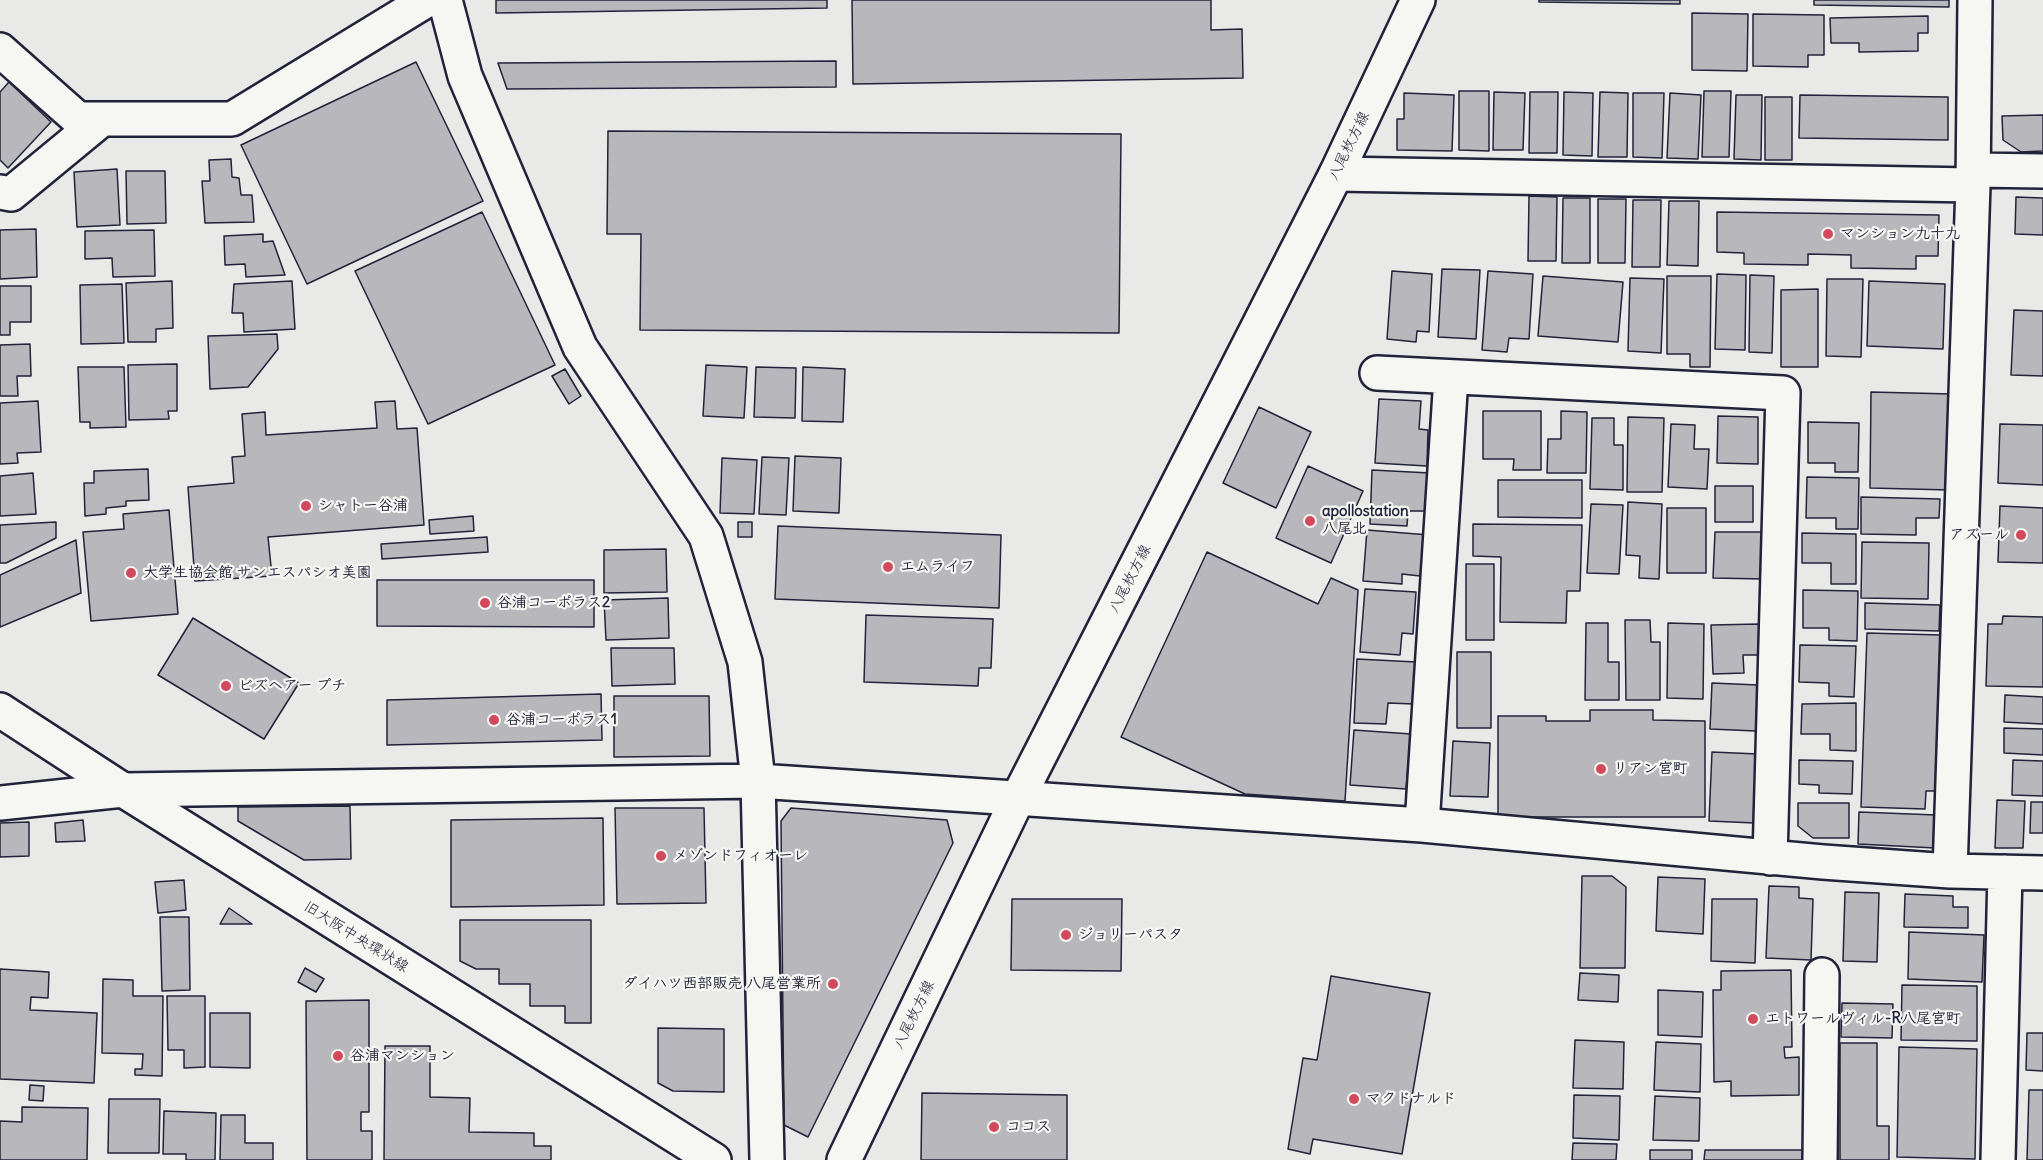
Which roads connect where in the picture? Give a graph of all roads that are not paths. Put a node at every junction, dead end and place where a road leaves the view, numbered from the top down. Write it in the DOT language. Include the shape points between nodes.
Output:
graph roads {
  1 [pos="427,0"];
  2 [pos="445,0"];
  3 [pos="1419,0"];
  4 [pos="1975,0"];
  5 [pos="0,50"];
  6 [pos="102,119"];
  7 [pos="2043,171"];
  8 [pos="1336,174"];
  9 [pos="1973,178"];
  10 [pos="0,192"];
  11 [pos="1377,374"];
  12 [pos="1451,377"];
  13 [pos="0,710"];
  14 [pos="758,781"];
  15 [pos="123,790"];
  16 [pos="1017,800"];
  17 [pos="0,803"];
  18 [pos="1422,825"];
  19 [pos="1770,858"];
  20 [pos="1950,871"];
  21 [pos="2006,872"];
  22 [pos="2043,873"];
  23 [pos="1822,975"];
  24 [pos="714,1160"];
  25 [pos="767,1160"];
  26 [pos="844,1160"];
  27 [pos="1820,1160"];
  28 [pos="1998,1160"];
  1 -- 6 [label="street" via="232,119"];
  2 -- 14 [label="street" via="465,76 579,347 706,536 745,662"];
  3 -- 8 [label="street, 八尾枚方線"];
  4 -- 9 [label="street"];
  5 -- 6 [label="street" via="78,119"];
  6 -- 10 [label="street" via="11,194"];
  7 -- 9 [label="street"];
  8 -- 9 [label="street"];
  8 -- 16 [label="street, 八尾枚方線"];
  9 -- 20 [label="street"];
  11 -- 12 [label="street"];
  12 -- 18 [label="street"];
  12 -- 19 [label="street" via="1783,393"];
  13 -- 15 [label="street, 旧大阪中央環状線"];
  14 -- 15 [label="street"];
  14 -- 16 [label="street"];
  14 -- 25 [label="street"];
  15 -- 17 [label="street"];
  15 -- 24 [label="street, 旧大阪中央環状線"];
  16 -- 18 [label="street"];
  16 -- 26 [label="street, 八尾枚方線"];
  18 -- 19 [label="street"];
  19 -- 20 [label="street"];
  20 -- 21 [label="street"];
  21 -- 22 [label="street"];
  21 -- 28 [label="street"];
  23 -- 27 [label="street"];
}
